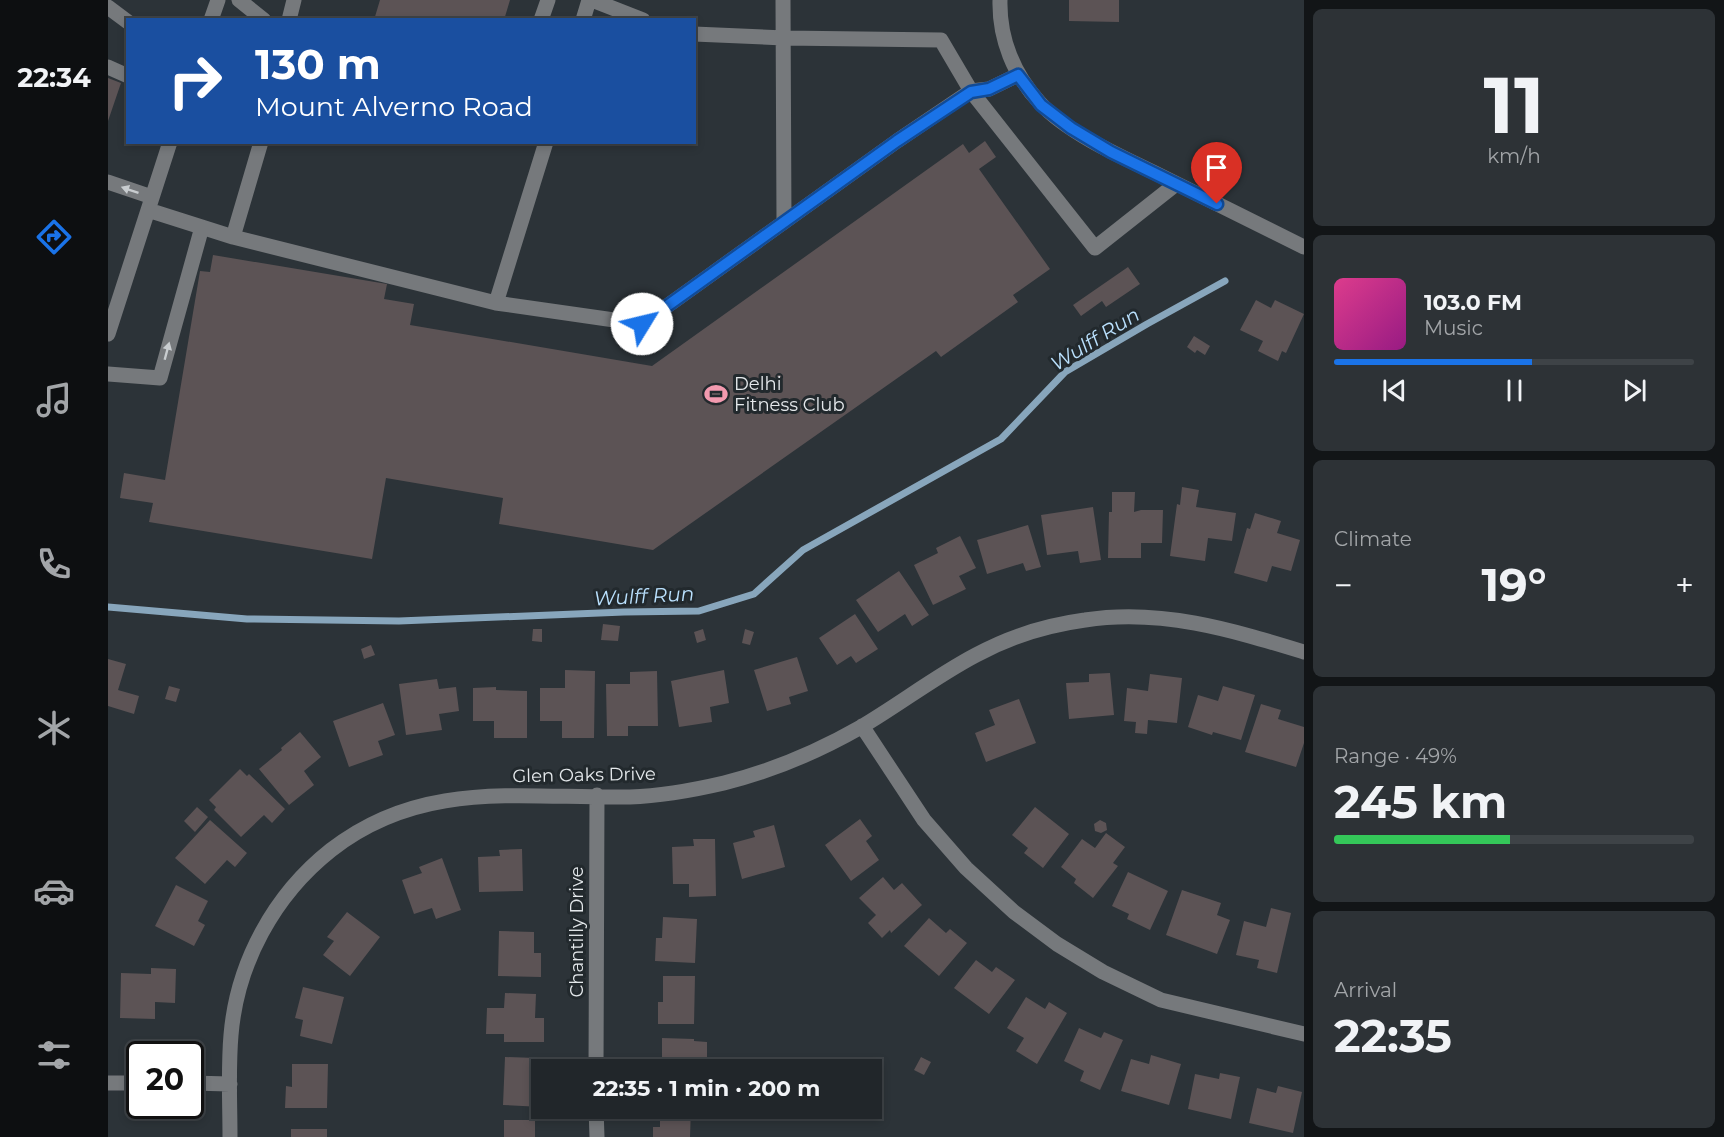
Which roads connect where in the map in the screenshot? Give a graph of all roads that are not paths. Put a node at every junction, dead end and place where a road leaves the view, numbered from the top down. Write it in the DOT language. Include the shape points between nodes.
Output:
graph roads {
  1 [pos="218,0"];
  2 [pos="239,0"];
  3 [pos="294,0"];
  4 [pos="548,0"];
  5 [pos="591,0"];
  6 [pos="783,0"];
  7 [pos="1000,0"];
  8 [pos="108,7"];
  9 [pos="213,18"];
  10 [pos="261,18"];
  11 [pos="290,18"];
  12 [pos="543,18"];
  13 [pos="585,18"];
  14 [pos="638,18"];
  15 [pos="126,20"];
  16 [pos="696,34"];
  17 [pos="784,38"];
  18 [pos="108,67"];
  19 [pos="126,75"];
  20 [pos="1018,75"];
  21 [pos="971,92"];
  22 [pos="169,144"];
  23 [pos="260,144"];
  24 [pos="545,144"];
  25 [pos="108,182"];
  26 [pos="1176,184"];
  27 [pos="150,204"];
  28 [pos="784,222"];
  29 [pos="202,227"];
  30 [pos="233,237"];
  31 [pos="1304,247"];
  32 [pos="496,303"];
  33 [pos="108,334"];
  34 [pos="108,374"];
  35 [pos="1304,652"];
  36 [pos="862,726"];
  37 [pos="597,795"];
  38 [pos="1304,1034"];
  39 [pos="596,1059"];
  40 [pos="108,1083"];
  41 [pos="126,1083"];
  42 [pos="204,1083"];
  43 [pos="230,1084"];
  44 [pos="596,1119"];
  45 [pos="230,1137"];
  46 [pos="597,1137"];
  1 -- 9 [label="street"];
  2 -- 10 [label="street"];
  3 -- 11 [label="street"];
  4 -- 12 [label="street"];
  5 -- 13 [label="street"];
  5 -- 14 [label="street"];
  6 -- 17 [label="street"];
  7 -- 20 [label="street" via="1001,25 1009,58"];
  8 -- 15 [label="street"];
  16 -- 17 [label="street"];
  17 -- 21 [label="street" via="941,40"];
  17 -- 28 [label="street"];
  18 -- 19 [label="street"];
  20 -- 21 [label="street" via="989,89"];
  20 -- 26 [label="street" via="1041,105 1071,128"];
  21 -- 26 [label="street" via="1095,248"];
  21 -- 28 [label="street"];
  22 -- 27 [label="street"];
  23 -- 30 [label="street"];
  24 -- 32 [label="street"];
  27 -- 25 [label="street, one-way"];
  26 -- 31 [label="street"];
  27 -- 29 [label="street"];
  27 -- 33 [label="street"];
  28 -- 32 [label="street" via="642,324"];
  29 -- 30 [label="street"];
  34 -- 29 [label="street, one-way" via="160,378"];
  30 -- 32 [label="street"];
  35 -- 36 [label="street, Glen Oaks Drive" via="1221,627 1176,619 1086,619 1044,628 975,655"];
  36 -- 37 [label="street, Glen Oaks Drive" via="780,765 726,782 673,792"];
  36 -- 38 [label="street" via="924,820 966,868 1014,912 1057,944 1161,1000"];
  37 -- 39 [label="street, Chantilly Drive"];
  37 -- 43 [label="street, Glen Oaks Drive" via="480,795 437,801 396,813 330,850 279,904 248,962 231,1034"];
  40 -- 41 [label="street"];
  42 -- 43 [label="street"];
  43 -- 45 [label="street, Glen Oaks Drive"];
  44 -- 46 [label="street"];
}
